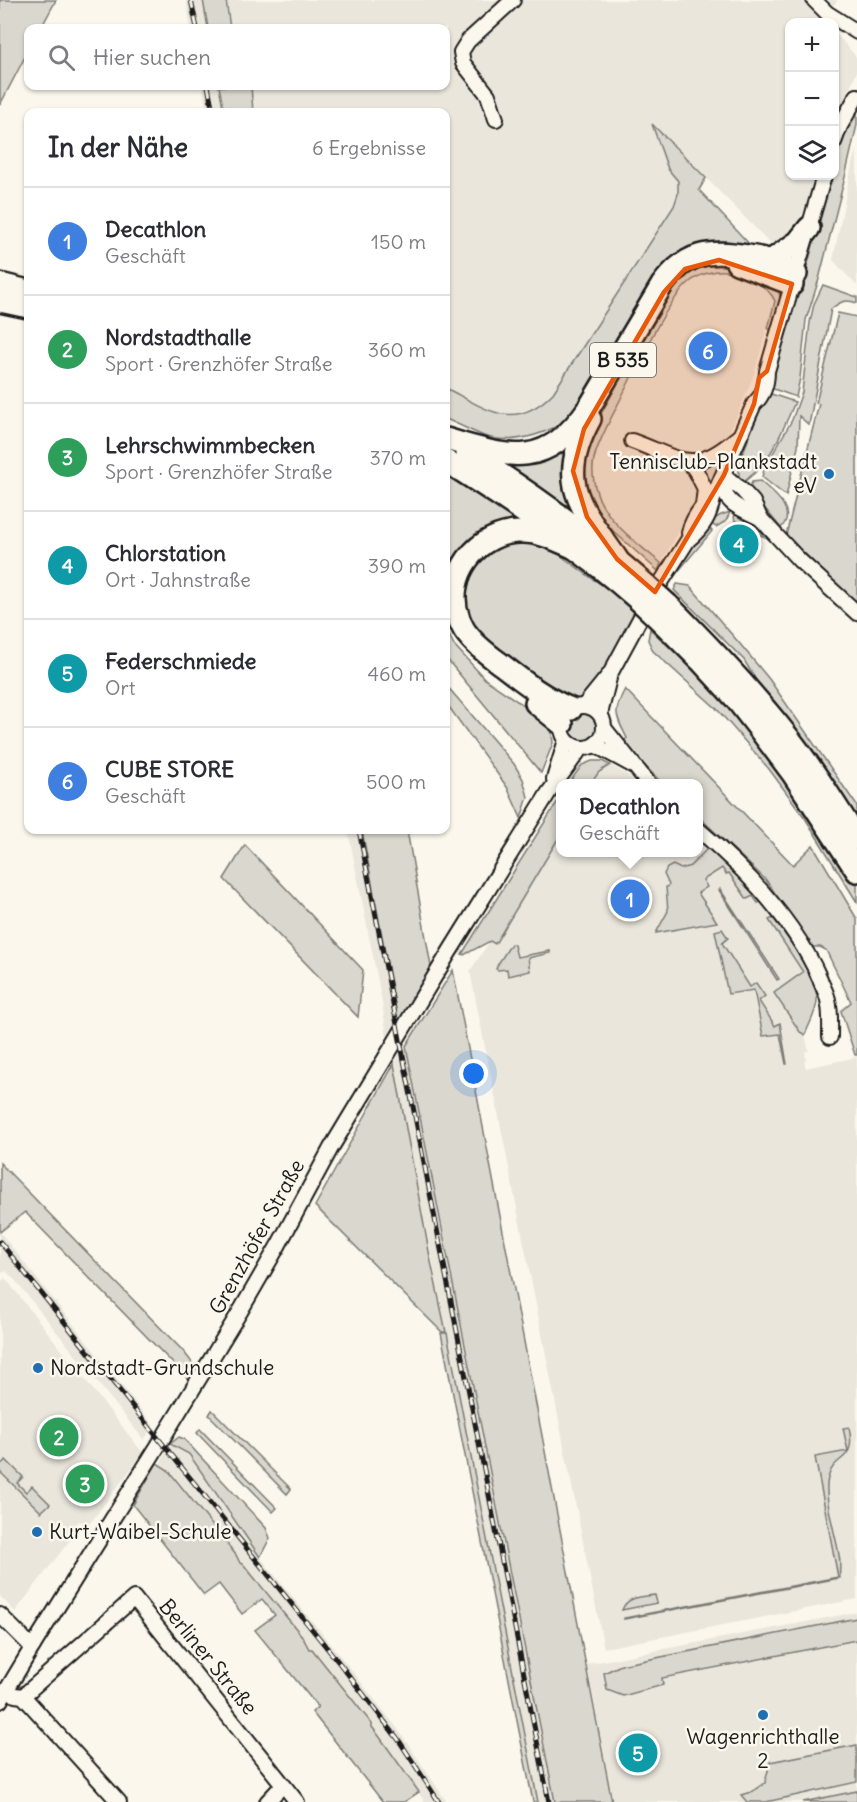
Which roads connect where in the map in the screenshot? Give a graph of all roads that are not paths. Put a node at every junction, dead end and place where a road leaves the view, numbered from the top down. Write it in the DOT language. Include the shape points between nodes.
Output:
graph roads {
  1 [pos="513,0"];
  2 [pos="814,0"];
  3 [pos="833,18"];
  4 [pos="839,20"];
  5 [pos="857,21"];
  6 [pos="839,22"];
  7 [pos="857,32"];
  8 [pos="857,96"];
  9 [pos="496,119"];
  10 [pos="839,129"];
  11 [pos="823,180"];
  12 [pos="809,228"];
  13 [pos="772,260"];
  14 [pos="794,279"];
  15 [pos="0,285"];
  16 [pos="24,290"];
  17 [pos="0,301"];
  18 [pos="24,307"];
  19 [pos="742,434"];
  20 [pos="450,441"];
  21 [pos="632,441"];
  22 [pos="450,443"];
  23 [pos="688,461"];
  24 [pos="450,464"];
  25 [pos="723,478"];
  26 [pos="734,505"];
  27 [pos="707,508"];
  28 [pos="760,518"];
  29 [pos="575,548"];
  30 [pos="617,559"];
  31 [pos="643,593"];
  32 [pos="663,612"];
  33 [pos="857,613"];
  34 [pos="450,629"];
  35 [pos="610,674"];
  36 [pos="600,714"];
  37 [pos="571,720"];
  38 [pos="604,728"];
  39 [pos="588,746"];
  40 [pos="636,768"];
  41 [pos="560,779"];
  42 [pos="646,779"];
  43 [pos="556,784"];
  44 [pos="549,792"];
  45 [pos="703,833"];
  46 [pos="857,839"];
  47 [pos="857,871"];
  48 [pos="830,1037"];
  49 [pos="0,1615"];
  50 [pos="33,1646"];
  51 [pos="3,1696"];
  52 [pos="23,1696"];
  53 [pos="283,1785"];
  54 [pos="119,1802"];
  55 [pos="267,1802"];
  56 [pos="297,1802"];
  1 -- 9 [label="street" via="468,40 461,52 463,63 488,95"];
  2 -- 3 [label="street"];
  4 -- 5 [label="street"];
  6 -- 7 [label="street"];
  8 -- 10 [label="street"];
  11 -- 12 [label="street, Grenzhöfer Straße"];
  12 -- 13 [label="highway" via="798,242"];
  12 -- 14 [label="street, Grenzhöfer Straße"];
  13 -- 14 [label="highway, B 535" via="784,265"];
  13 -- 20 [label="highway, B 535" via="712,252 677,267 662,285 590,406 573,429 556,443 537,452 516,455"];
  14 -- 19 [label="street, Grenzhöfer Straße" via="767,381"];
  14 -- 30 [label="highway, B 535" via="719,260 685,269 664,292 588,422 575,455 574,481 579,503"];
  15 -- 16 [label="highway"];
  17 -- 18 [label="highway"];
  19 -- 23 [label="street" via="709,459"];
  19 -- 25 [label="street, Grenzhöfer Straße"];
  21 -- 23 [label="street"];
  22 -- 30 [label="highway, B 535" via="544,503"];
  23 -- 27 [label="street" via="705,489"];
  24 -- 29 [label="highway, B 535"];
  25 -- 26 [label="street" via="726,497"];
  25 -- 27 [label="street, Grenzhöfer Straße"];
  25 -- 28 [label="street" via="743,491"];
  26 -- 27 [label="street"];
  26 -- 28 [label="street"];
  27 -- 35 [label="street, Grenzhöfer Straße" via="697,533 688,540 647,606"];
  28 -- 33 [label="street"];
  29 -- 31 [label="highway, B 535"];
  29 -- 37 [label="highway, B 535" via="524,532 494,537 466,559 455,590 455,605 467,635 558,704"];
  30 -- 31 [label="highway, B 535"];
  31 -- 32 [label="highway, B 535, bridge"];
  32 -- 46 [label="highway, B 535" via="712,649 788,738"];
  32 -- 47 [label="highway, B 535" via="794,774"];
  34 -- 37 [label="highway" via="475,661"];
  35 -- 36 [label="street, Grenzhöfer Straße"];
  35 -- 37 [label="street, Grenzhöfer Straße"];
  36 -- 37 [label="street" via="590,707"];
  36 -- 38 [label="street, Grenzhöfer Straße"];
  37 -- 39 [label="street" via="575,747"];
  37 -- 44 [label="street, Grenzhöfer Straße"];
  38 -- 39 [label="street, Grenzhöfer Straße" via="603,735"];
  38 -- 40 [label="street"];
  39 -- 40 [label="street"];
  39 -- 41 [label="street, Grenzhöfer Straße"];
  40 -- 42 [label="street"];
  43 -- 44 [label="street, Grenzhöfer Straße"];
  44 -- 50 [label="street, Grenzhöfer Straße" via="331,1148 241,1310"];
  45 -- 48 [label="street" via="755,883 812,961 828,999"];
  49 -- 50 [label="street"];
  50 -- 51 [label="street, Grenzhöfer Straße"];
  51 -- 52 [label="street"];
  52 -- 53 [label="street, Berliner Straße" via="134,1598"];
  52 -- 54 [label="street"];
  53 -- 55 [label="street"];
  53 -- 56 [label="street, Berliner Straße"];
}
